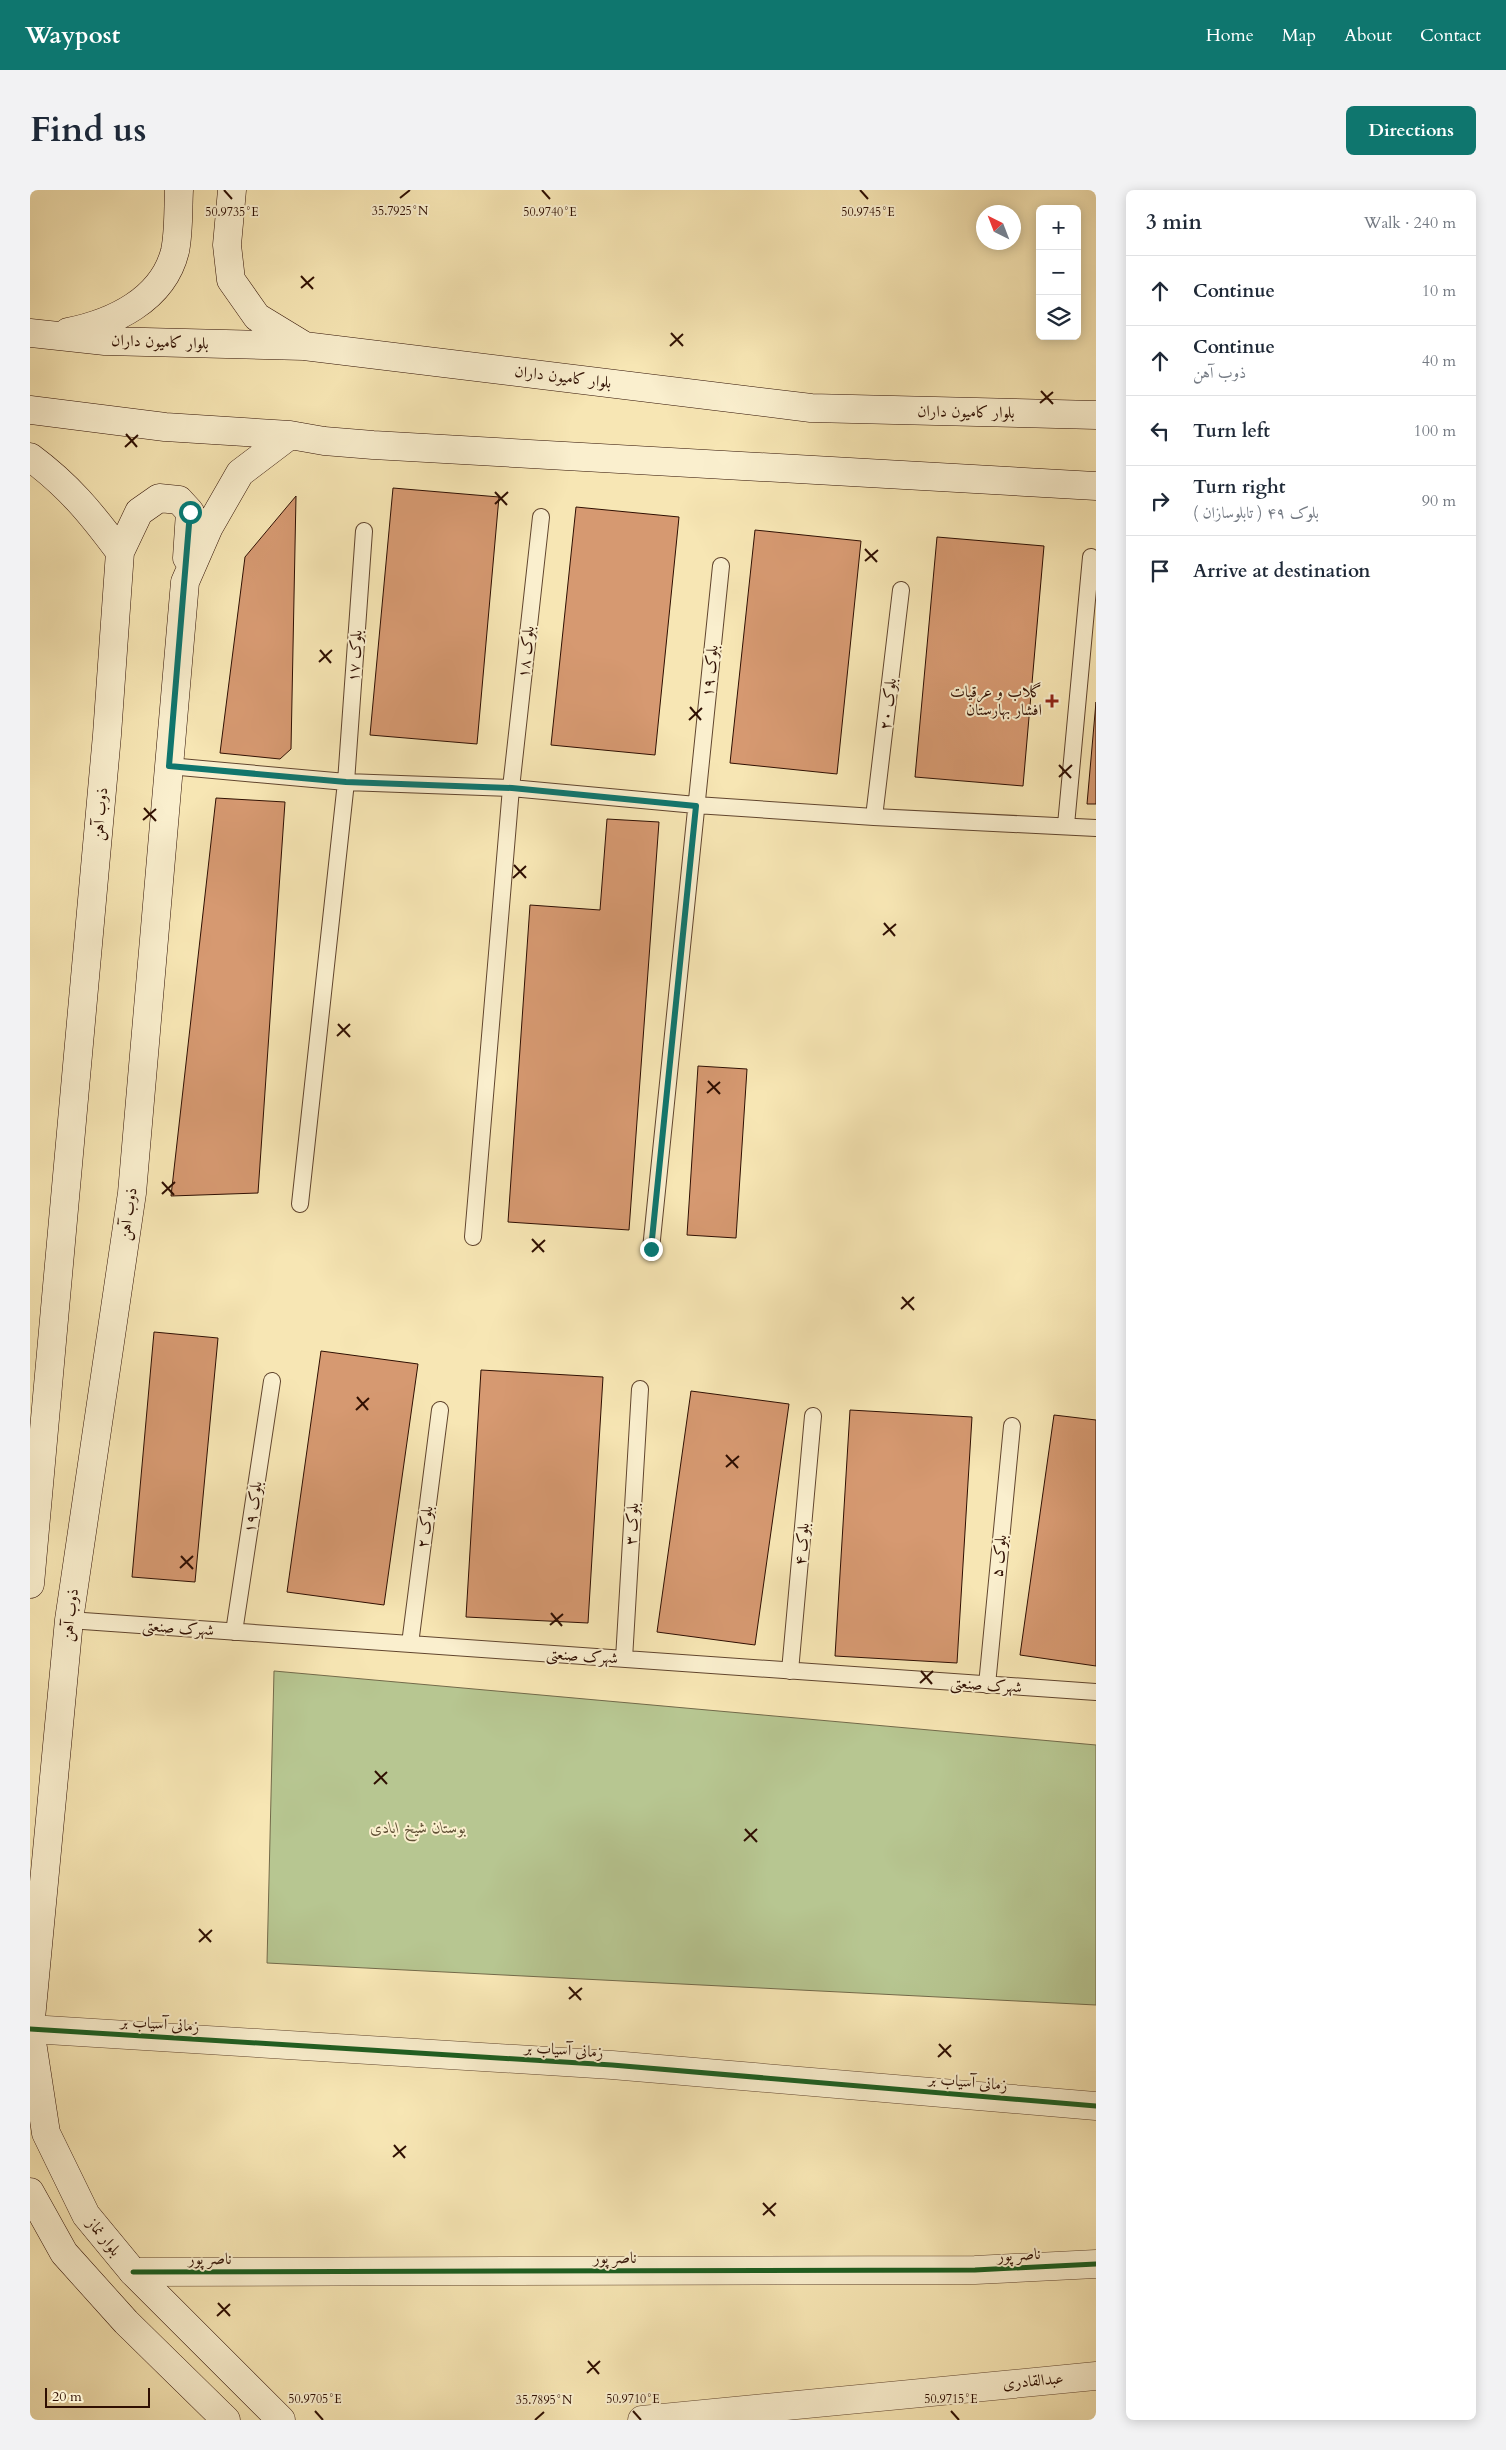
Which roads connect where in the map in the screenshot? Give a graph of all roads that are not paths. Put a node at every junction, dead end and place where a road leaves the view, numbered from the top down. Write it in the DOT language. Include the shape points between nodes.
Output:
graph roads {
  1 [pos="179,190"];
  2 [pos="232,190"];
  3 [pos="41,334"];
  4 [pos="304,346"];
  5 [pos="30,410"];
  6 [pos="1096,415"];
  7 [pos="290,435"];
  8 [pos="30,457"];
  9 [pos="1096,486"];
  10 [pos="541,517"];
  11 [pos="364,531"];
  12 [pos="120,552"];
  13 [pos="1091,557"];
  14 [pos="721,566"];
  15 [pos="185,582"];
  16 [pos="901,590"];
  17 [pos="169,766"];
  18 [pos="346,782"];
  19 [pos="512,788"];
  20 [pos="696,806"];
  21 [pos="874,817"];
  22 [pos="1066,825"];
  23 [pos="1096,828"];
  24 [pos="300,1204"];
  25 [pos="473,1237"];
  26 [pos="651,1249"];
  27 [pos="272,1381"];
  28 [pos="640,1389"];
  29 [pos="440,1410"];
  30 [pos="813,1416"];
  31 [pos="1012,1426"];
  32 [pos="30,1584"];
  33 [pos="68,1620"];
  34 [pos="234,1632"];
  35 [pos="410,1644"];
  36 [pos="624,1659"];
  37 [pos="790,1671"];
  38 [pos="987,1685"];
  39 [pos="1096,1692"];
  40 [pos="30,2029"];
  41 [pos="1096,2106"];
  42 [pos="30,2192"];
  43 [pos="1096,2264"];
  44 [pos="133,2272"];
  45 [pos="1096,2376"];
  46 [pos="226,2420"];
  47 [pos="281,2420"];
  48 [pos="642,2420"];
  1 -- 3 [label="main road" via="175,252 160,283 141,303 94,327"];
  2 -- 4 [label="main road" via="227,245 231,280 257,317"];
  3 -- 4 [label="main road, بلوار کامیون داران" via="105,341"];
  4 -- 6 [label="main road, بلوار کامیون داران" via="811,408"];
  5 -- 7 [label="main road" via="165,427"];
  7 -- 9 [label="main road" via="383,445"];
  7 -- 15 [label="main road, ذوب آهن" via="240,473 209,527"];
  8 -- 12 [label="main road" via="60,480 95,518"];
  10 -- 19 [label="lane, بلوک ۱۸"];
  11 -- 18 [label="lane, بلوک ۱۷"];
  12 -- 15 [label="main road" via="138,512 159,498 179,500 190,512"];
  12 -- 32 [label="main road, ذوب آهن" via="107,736"];
  13 -- 22 [label="lane"];
  14 -- 20 [label="lane, بلوک ۱۹"];
  15 -- 17 [label="main road, ذوب آهن"];
  16 -- 21 [label="lane, بلوک ۲۰"];
  17 -- 18 [label="lane"];
  17 -- 33 [label="main road, ذوب آهن" via="132,1193"];
  18 -- 19 [label="lane"];
  18 -- 24 [label="lane, بلوک ۱۷"];
  19 -- 20 [label="lane"];
  19 -- 25 [label="lane, بلوک ۱۸"];
  20 -- 21 [label="lane"];
  20 -- 26 [label="lane, بلوک ۱۹"];
  21 -- 22 [label="lane"];
  22 -- 23 [label="lane"];
  27 -- 34 [label="lane, بلوک ۱۹"];
  28 -- 36 [label="lane, بلوک ۳"];
  29 -- 35 [label="lane, بلوک ۲"];
  30 -- 37 [label="lane, بلوک ۴"];
  31 -- 38 [label="lane, بلوک ۵"];
  33 -- 34 [label="lane, شهرک صنعتی"];
  33 -- 40 [label="main road, ذوب آهن"];
  34 -- 35 [label="lane, شهرک صنعتی"];
  35 -- 36 [label="lane, شهرک صنعتی"];
  36 -- 37 [label="lane, شهرک صنعتی"];
  37 -- 38 [label="lane, شهرک صنعتی"];
  38 -- 39 [label="lane, شهرک صنعتی"];
  40 -- 41 [label="main road, زمانی آسیاب بر" via="612,2065"];
  40 -- 44 [label="main road, بلوار نماز" via="46,2133 86,2215"];
  42 -- 46 [label="main road" via="64,2254 126,2322"];
  43 -- 44 [label="main road, ناصر پور" via="975,2270"];
  44 -- 47 [label="main road, بلوار نماز"];
  45 -- 48 [label="main road, عبدالقادری"];
}
